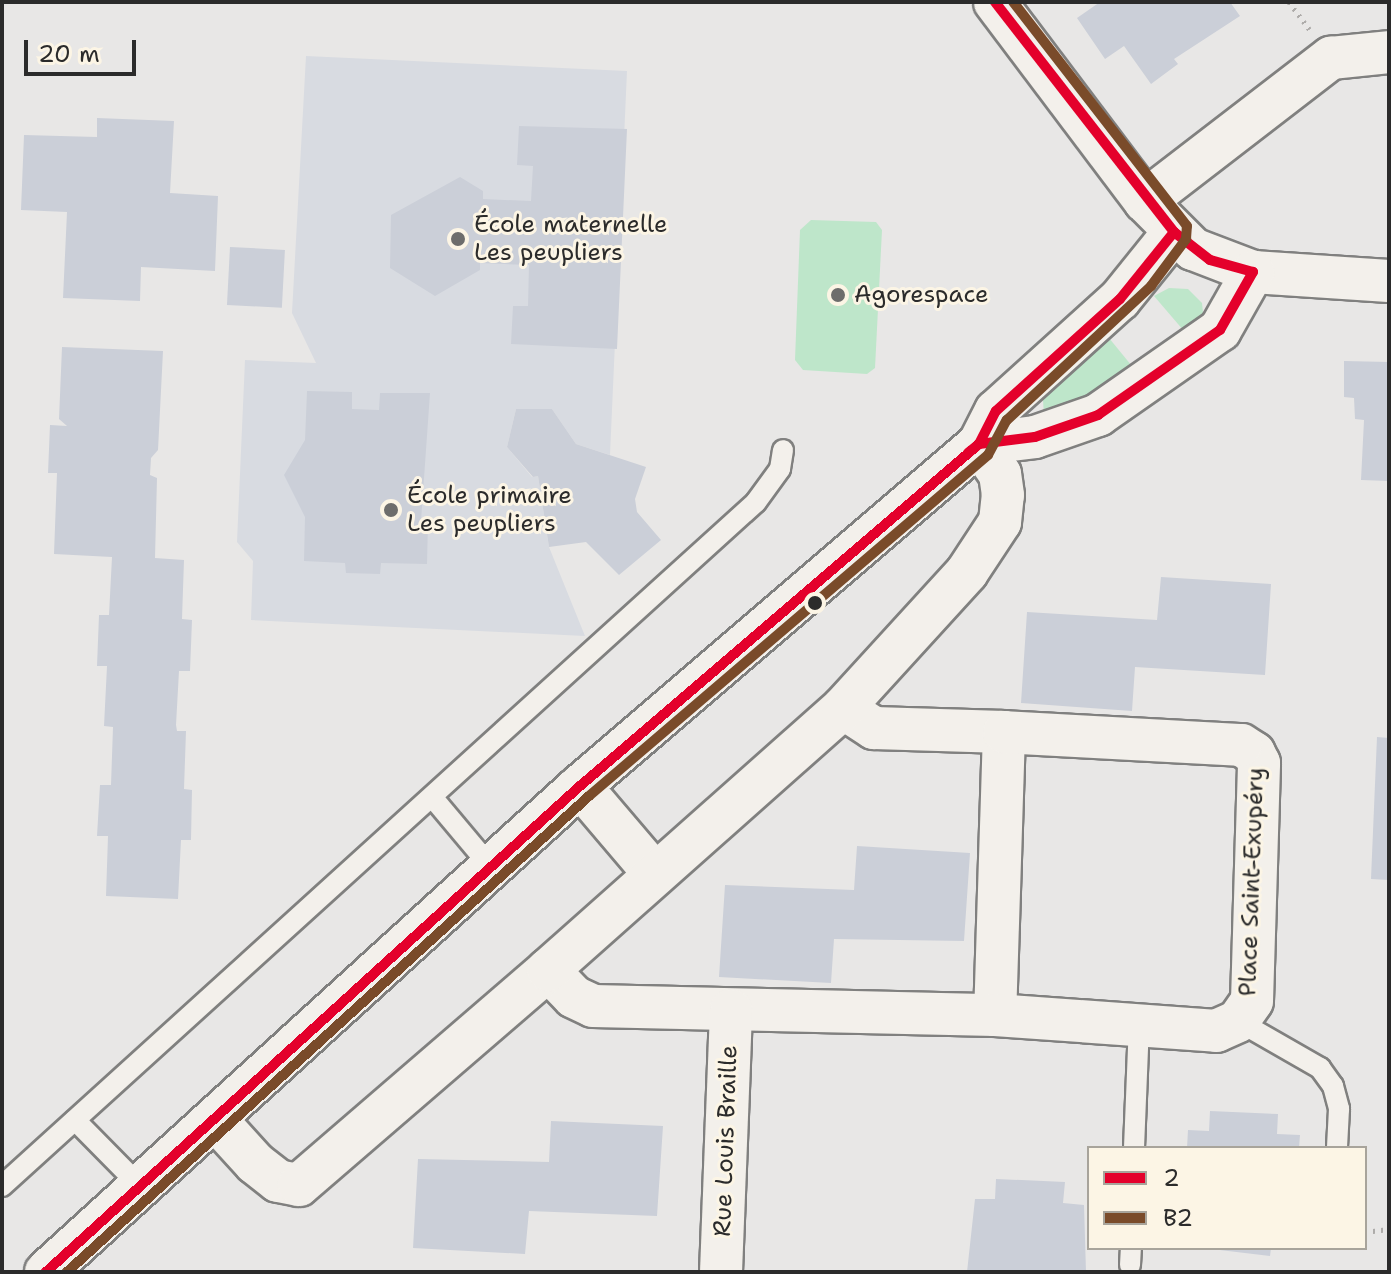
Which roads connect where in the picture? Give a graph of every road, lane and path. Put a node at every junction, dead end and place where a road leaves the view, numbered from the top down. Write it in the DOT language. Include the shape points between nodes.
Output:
graph roads {
  1 [pos="995,2"];
  2 [pos="1389,52"];
  3 [pos="1145,201"];
  4 [pos="1174,232"];
  5 [pos="1253,272"];
  6 [pos="1389,281"];
  7 [pos="979,444"];
  8 [pos="783,450"];
  9 [pos="843,708"];
  10 [pos="1004,732"];
  11 [pos="580,786"];
  12 [pos="433,798"];
  13 [pos="491,867"];
  14 [pos="655,874"];
  15 [pos="548,970"];
  16 [pos="731,1010"];
  17 [pos="995,1015"];
  18 [pos="1238,1021"];
  19 [pos="1139,1026"];
  20 [pos="215,1119"];
  21 [pos="75,1120"];
  22 [pos="1134,1146"];
  23 [pos="1337,1146"];
  24 [pos="2,1186"];
  25 [pos="141,1187"];
  26 [pos="1389,1229"];
  27 [pos="1367,1232"];
  28 [pos="46,1272"];
  29 [pos="721,1272"];
  1 -- 3 [label="street"];
  2 -- 3 [label="street" via="1331,58"];
  3 -- 4 [label="street"];
  4 -- 5 [label="street" via="1210,260"];
  4 -- 7 [label="street" via="1120,299 996,411"];
  5 -- 6 [label="street"];
  5 -- 7 [label="street" via="1220,330 1098,415 1035,437"];
  7 -- 9 [label="street" via="1000,474 1000,522 967,572"];
  7 -- 11 [label="street"];
  8 -- 12 [label="lane" via="780,469 756,502"];
  9 -- 10 [label="street, Place Saint-Exupéry" via="874,728"];
  9 -- 14 [label="street"];
  10 -- 17 [label="street"];
  10 -- 18 [label="street, Place Saint-Exupéry" via="1241,745 1254,753 1259,763 1252,1001"];
  11 -- 13 [label="street"];
  11 -- 14 [label="street"];
  12 -- 13 [label="lane"];
  12 -- 21 [label="lane"];
  13 -- 20 [label="street"];
  14 -- 15 [label="street"];
  15 -- 16 [label="street, Place Saint-Exupéry" via="574,997 593,1006"];
  15 -- 20 [label="street" via="299,1185 278,1181 255,1163"];
  16 -- 17 [label="street, Place Saint-Exupéry"];
  16 -- 29 [label="street, Rue Louis Braille"];
  17 -- 19 [label="street, Place Saint-Exupéry"];
  18 -- 19 [label="street, Place Saint-Exupéry" via="1216,1031"];
  18 -- 23 [label="lane, Place Saint-Exupéry" via="1320,1068 1333,1086 1339,1109"];
  19 -- 22 [label="lane"];
  20 -- 25 [label="street"];
  21 -- 24 [label="lane"];
  21 -- 25 [label="lane"];
  25 -- 28 [label="street"];
  26 -- 27 [label="path"];
}
